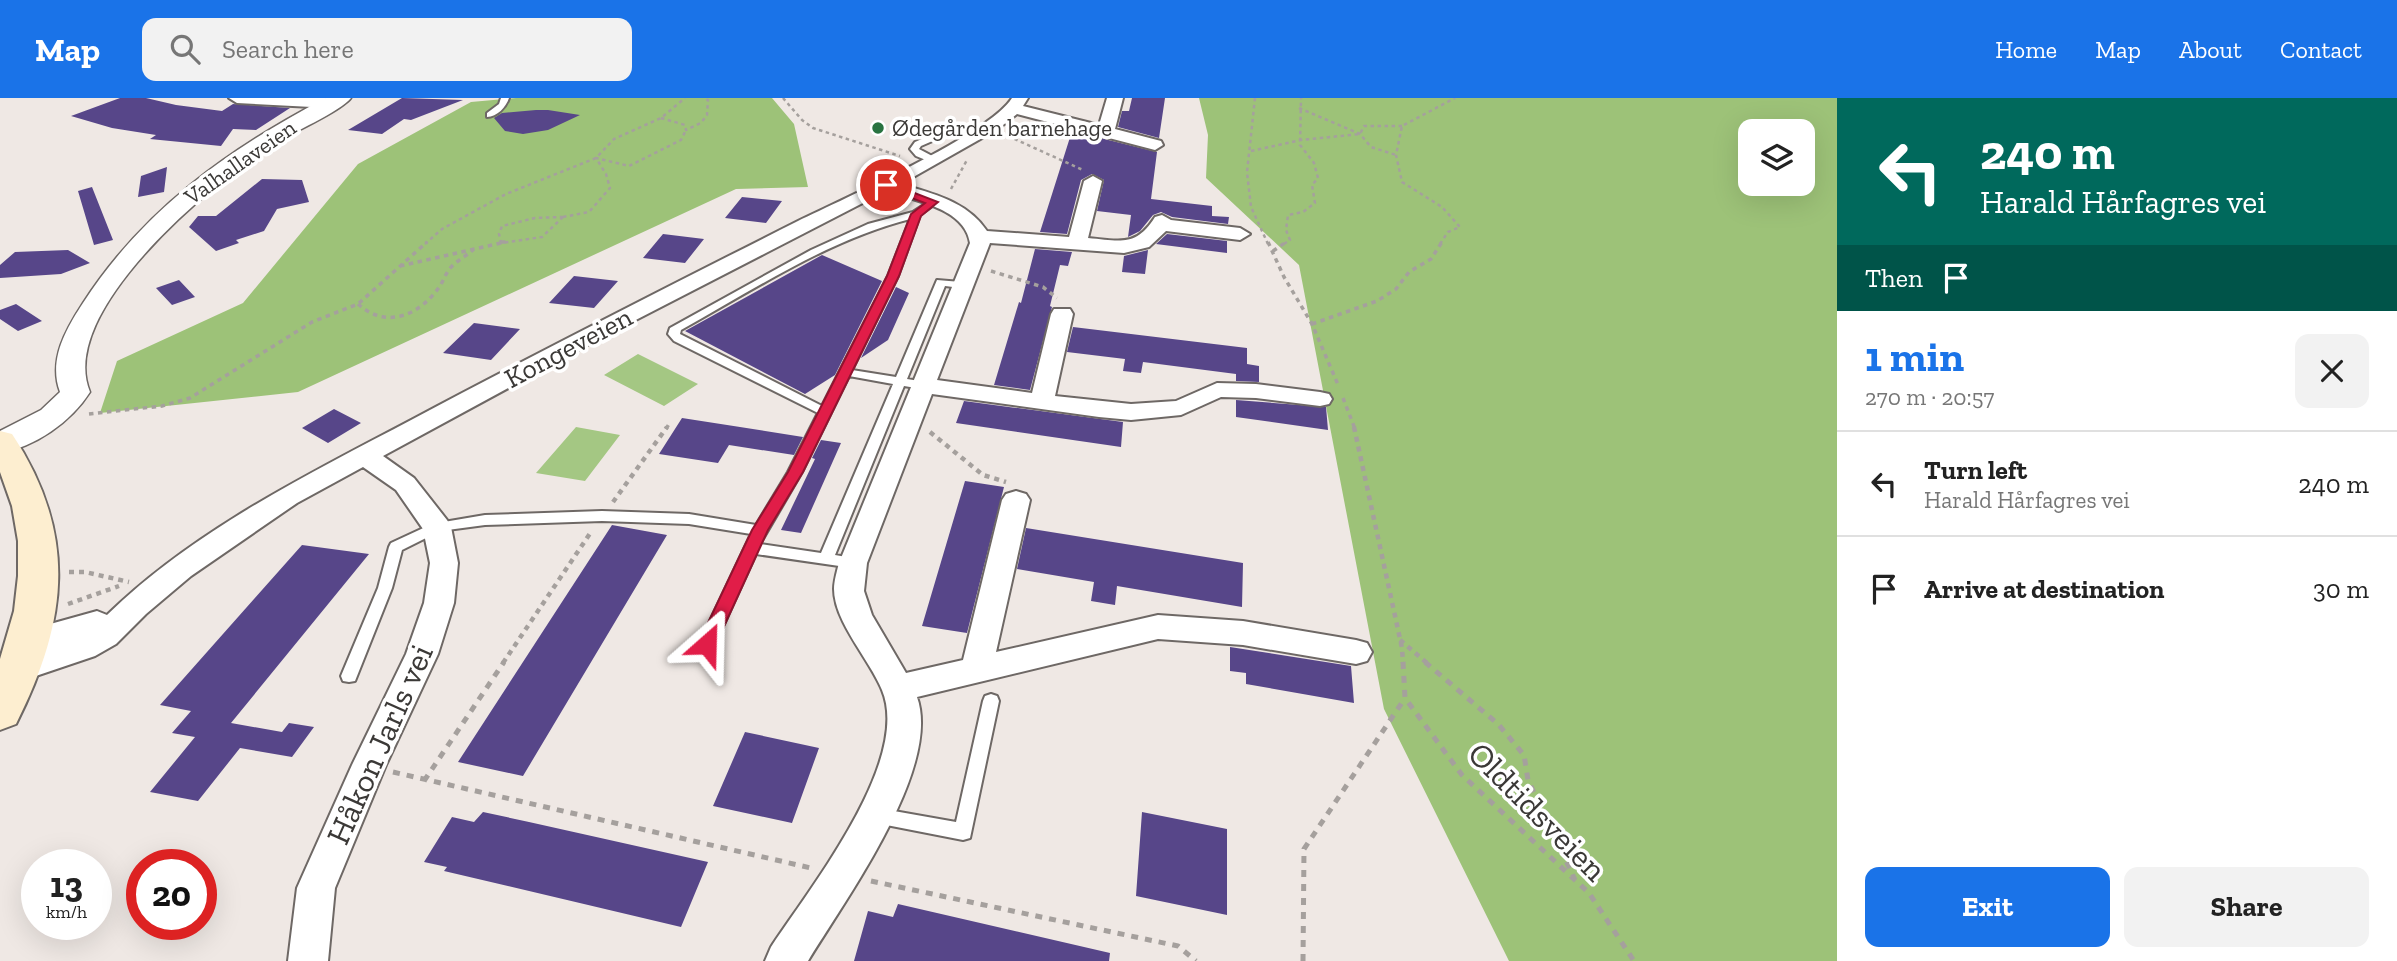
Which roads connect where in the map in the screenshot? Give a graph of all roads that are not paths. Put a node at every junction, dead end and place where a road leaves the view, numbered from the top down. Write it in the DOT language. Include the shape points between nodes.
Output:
graph roads {
  1 [pos="237,98"];
  2 [pos="505,98"];
  3 [pos="1115,98"];
  4 [pos="336,101"];
  5 [pos="1017,103"];
  6 [pos="490,115"];
  7 [pos="988,129"];
  8 [pos="1106,131"];
  9 [pos="1155,145"];
  10 [pos="929,162"];
  11 [pos="1093,181"];
  12 [pos="886,185"];
  13 [pos="931,207"];
  14 [pos="1240,234"];
  15 [pos="980,236"];
  16 [pos="1077,244"];
  17 [pos="1062,314"];
  18 [pos="845,372"];
  19 [pos="911,383"];
  20 [pos="1320,399"];
  21 [pos="1042,402"];
  22 [pos="825,412"];
  23 [pos="0,437"];
  24 [pos="364,455"];
  25 [pos="1016,500"];
  26 [pos="437,527"];
  27 [pos="760,530"];
  28 [pos="751,548"];
  29 [pos="839,561"];
  30 [pos="707,644"];
  31 [pos="1356,652"];
  32 [pos="25,655"];
  33 [pos="977,667"];
  34 [pos="349,676"];
  35 [pos="898,688"];
  36 [pos="991,701"];
  37 [pos="0,711"];
  38 [pos="877,816"];
  39 [pos="308,961"];
  40 [pos="785,961"];
  1 -- 4 [label="street"];
  2 -- 6 [label="lane"];
  3 -- 8 [label="street"];
  4 -- 23 [label="street, Valhallaveien" via="223,168 160,222 95,304 73,350 69,381 75,392 65,407"];
  5 -- 7 [label="street, Kongeveien"];
  5 -- 8 [label="street, Kongeveien"];
  7 -- 10 [label="street, Kongeveien"];
  7 -- 10 [label="lane" via="959,126 918,144 914,149"];
  8 -- 9 [label="street, Kongeveien"];
  10 -- 12 [label="street, Kongeveien"];
  11 -- 16 [label="street"];
  12 -- 13 [label="street"];
  12 -- 24 [label="street, Kongeveien"];
  13 -- 15 [label="street" via="973,220"];
  13 -- 18 [label="lane"];
  13 -- 22 [label="lane" via="871,226 815,252 676,328 678,339"];
  14 -- 16 [label="street" via="1161,223 1154,236 1131,246"];
  15 -- 16 [label="street"];
  15 -- 19 [label="street" via="966,275"];
  17 -- 21 [label="street"];
  18 -- 19 [label="lane"];
  18 -- 22 [label="lane"];
  19 -- 21 [label="street"];
  19 -- 29 [label="lane"];
  19 -- 29 [label="street" via="910,416"];
  20 -- 21 [label="street" via="1207,383 1181,408 1109,411"];
  22 -- 27 [label="lane"];
  23 -- 32 [label="main road" via="23,485 37,537 38,599"];
  24 -- 26 [label="street, Håkon Jarls vei" via="405,484"];
  24 -- 32 [label="street, Kongeveien" via="233,532 181,569 97,641"];
  25 -- 33 [label="street"];
  26 -- 27 [label="lane" via="485,520 602,516 689,519"];
  26 -- 34 [label="lane" via="397,547"];
  26 -- 39 [label="street, Håkon Jarls vei" via="444,563 439,603 422,654 316,888"];
  27 -- 28 [label="lane"];
  28 -- 29 [label="lane"];
  28 -- 30 [label="lane"];
  29 -- 35 [label="street" via="857,617"];
  31 -- 33 [label="street" via="1243,633 1158,627"];
  32 -- 37 [label="main road"];
  33 -- 35 [label="street"];
  35 -- 38 [label="street" via="905,709 903,745"];
  36 -- 38 [label="lane" via="963,832"];
  38 -- 40 [label="street"];
}
